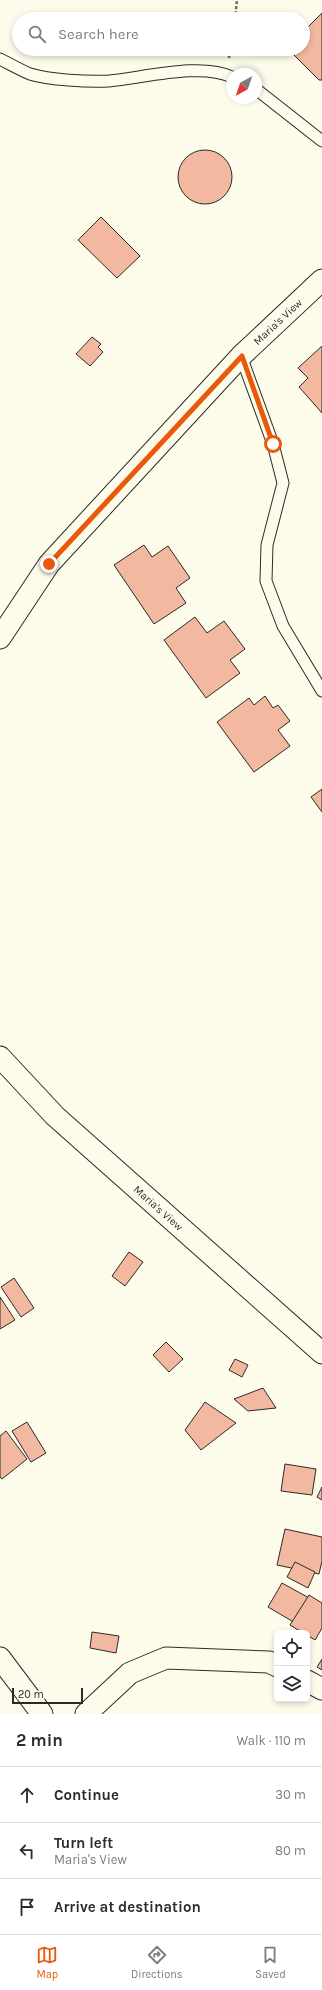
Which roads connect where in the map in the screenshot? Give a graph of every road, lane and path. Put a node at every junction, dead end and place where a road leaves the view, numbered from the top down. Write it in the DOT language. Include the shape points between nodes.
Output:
graph roads {
  1 [pos="237,0"];
  2 [pos="236,12"];
  3 [pos="0,59"];
  4 [pos="226,74"];
  5 [pos="262,93"];
  6 [pos="322,141"];
  7 [pos="322,280"];
  8 [pos="242,356"];
  9 [pos="0,638"];
  10 [pos="322,691"];
  11 [pos="0,1057"];
  12 [pos="322,1353"];
  13 [pos="0,1658"];
  14 [pos="274,1664"];
  15 [pos="310,1683"];
  16 [pos="322,1689"];
  17 [pos="42,1714"];
  18 [pos="86,1714"];
  1 -- 2 [label="path"];
  3 -- 4 [label="lane" via="30,74 76,81 108,81 201,70"];
  5 -- 6 [label="lane"];
  7 -- 8 [label="street, Maria's View"];
  8 -- 9 [label="street, Maria's View" via="49,564"];
  8 -- 10 [label="lane" via="273,444 283,483 267,545 266,581 283,626"];
  11 -- 12 [label="street, Maria's View" via="55,1116"];
  13 -- 17 [label="street"];
  14 -- 18 [label="street" via="269,1662 166,1658 130,1673"];
  15 -- 16 [label="street"];
}
